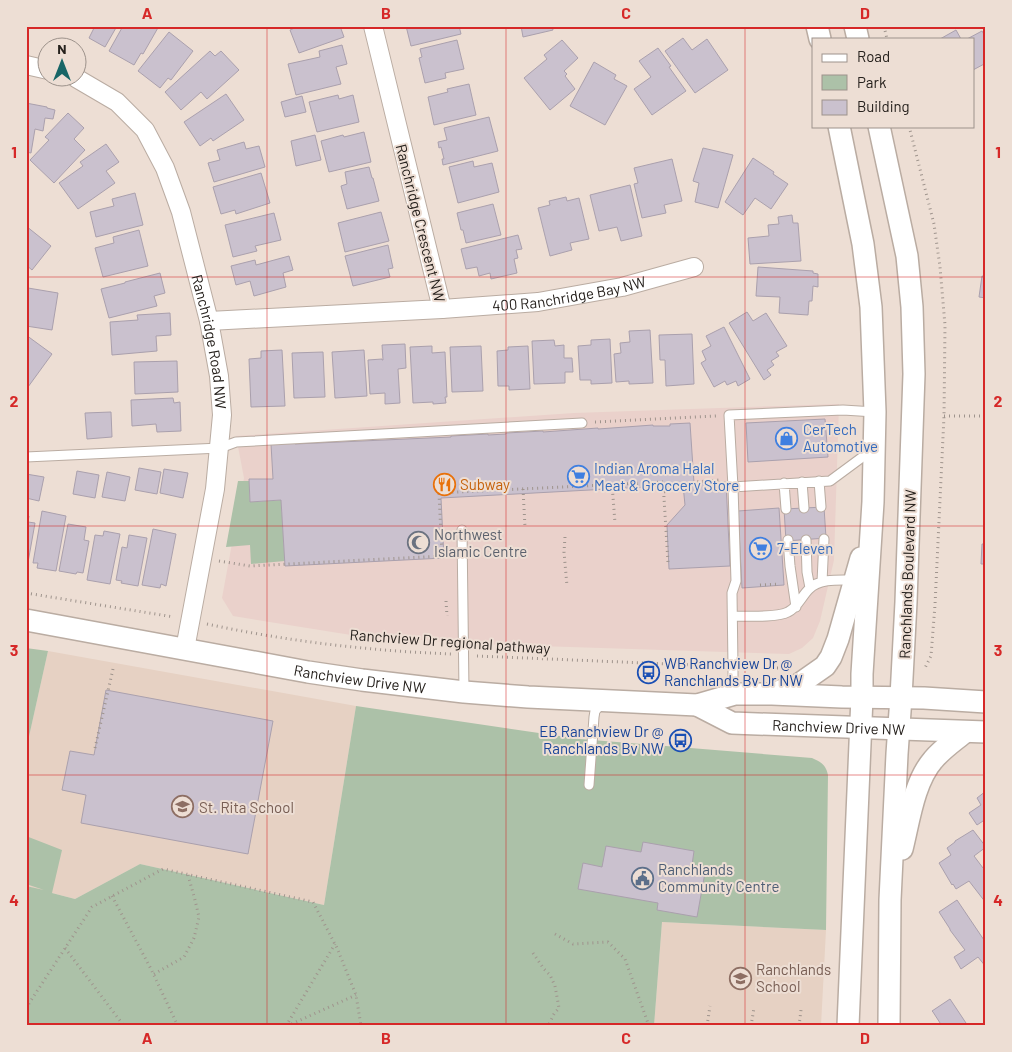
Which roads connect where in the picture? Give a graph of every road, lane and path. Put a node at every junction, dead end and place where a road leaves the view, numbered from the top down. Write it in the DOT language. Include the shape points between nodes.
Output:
graph roads {
  1 [pos="372,26"];
  2 [pos="88,85"];
  3 [pos="840,128"];
  4 [pos="879,128"];
  5 [pos="910,128"];
  6 [pos="694,267"];
  7 [pos="442,309"];
  8 [pos="209,321"];
  9 [pos="874,412"];
  10 [pos="729,415"];
  11 [pos="944,416"];
  12 [pos="986,416"];
  13 [pos="582,423"];
  14 [pos="220,448"];
  15 [pos="874,449"];
  16 [pos="26,456"];
  17 [pos="819,481"];
  18 [pos="802,482"];
  19 [pos="732,483"];
  20 [pos="784,483"];
  21 [pos="612,484"];
  22 [pos="523,489"];
  23 [pos="664,492"];
  24 [pos="873,502"];
  25 [pos="821,507"];
  26 [pos="804,508"];
  27 [pos="786,510"];
  28 [pos="615,523"];
  29 [pos="525,527"];
  30 [pos="462,530"];
  31 [pos="564,537"];
  32 [pos="824,539"];
  33 [pos="788,540"];
  34 [pos="806,540"];
  35 [pos="217,560"];
  36 [pos="668,562"];
  37 [pos="854,580"];
  38 [pos="822,582"];
  39 [pos="567,586"];
  40 [pos="810,588"];
  41 [pos="26,593"];
  42 [pos="796,607"];
  43 [pos="733,616"];
  44 [pos="26,620"];
  45 [pos="190,620"];
  46 [pos="185,649"];
  47 [pos="465,655"];
  48 [pos="734,667"];
  49 [pos="925,668"];
  50 [pos="113,669"];
  51 [pos="786,669"];
  52 [pos="464,692"];
  53 [pos="772,694"];
  54 [pos="862,697"];
  55 [pos="902,697"];
  56 [pos="718,699"];
  57 [pos="604,701"];
  58 [pos="986,702"];
  59 [pos="697,705"];
  60 [pos="861,728"];
  61 [pos="898,729"];
  62 [pos="976,732"];
  63 [pos="95,748"];
  64 [pos="589,785"];
  65 [pos="187,874"];
  66 [pos="112,896"];
  67 [pos="890,900"];
  68 [pos="555,934"];
  69 [pos="335,944"];
  70 [pos="65,948"];
  71 [pos="533,953"];
  72 [pos="154,974"];
  73 [pos="356,996"];
  74 [pos="710,1006"];
  75 [pos="26,1008"];
  76 [pos="754,1008"];
  77 [pos="801,1010"];
  78 [pos="124,1026"];
  79 [pos="177,1026"];
  80 [pos="360,1026"];
  81 [pos="548,1026"];
  82 [pos="649,1026"];
  83 [pos="707,1026"];
  84 [pos="750,1026"];
  85 [pos="799,1026"];
  86 [pos="848,1026"];
  87 [pos="889,1026"];
  1 -- 7 [label="street, Ranchridge Crescent NW"];
  2 -- 8 [label="street, Ranchridge Road NW" via="117,102 145,130 165,168 181,212"];
  3 -- 9 [label="street" via="863,244 871,307"];
  4 -- 55 [label="street, Ranchlands Boulevard NW" via="907,256 912,307 914,374"];
  5 -- 11 [label="path" via="934,224 940,267 945,325"];
  6 -- 7 [label="street, 400 Ranchridge Bay NW" via="622,287 538,302"];
  7 -- 8 [label="street, Ranchridge Crescent NW"];
  8 -- 14 [label="street, Ranchridge Road NW" via="219,376"];
  9 -- 10 [label="lane" via="843,410"];
  9 -- 15 [label="street"];
  10 -- 13 [label="path"];
  10 -- 19 [label="lane"];
  11 -- 12 [label="path"];
  11 -- 49 [label="path" via="935,605 931,656"];
  13 -- 14 [label="lane" via="236,442"];
  14 -- 16 [label="lane"];
  14 -- 45 [label="street, Ranchridge Road NW"];
  15 -- 17 [label="lane" via="830,480"];
  15 -- 24 [label="street"];
  17 -- 18 [label="lane"];
  17 -- 25 [label="lane"];
  18 -- 20 [label="lane"];
  18 -- 26 [label="lane"];
  19 -- 20 [label="lane"];
  19 -- 23 [label="path" via="695,482"];
  19 -- 43 [label="lane" via="736,581 732,594"];
  20 -- 27 [label="lane"];
  21 -- 22 [label="path"];
  21 -- 23 [label="path" via="663,482"];
  21 -- 28 [label="path"];
  22 -- 29 [label="path"];
  22 -- 35 [label="path" via="439,493 442,556 250,566"];
  23 -- 36 [label="path"];
  24 -- 37 [label="street"];
  24 -- 54 [label="street"];
  30 -- 47 [label="lane"];
  31 -- 39 [label="path"];
  32 -- 38 [label="lane"];
  33 -- 42 [label="lane"];
  34 -- 40 [label="lane"];
  37 -- 38 [label="lane"];
  37 -- 53 [label="street" via="838,639 825,666 795,687"];
  38 -- 40 [label="lane"];
  40 -- 42 [label="lane"];
  41 -- 45 [label="path, Ranchview Dr regional pathway"];
  42 -- 43 [label="lane" via="787,613"];
  43 -- 48 [label="lane"];
  44 -- 46 [label="street, Ranchview Drive NW"];
  45 -- 46 [label="street, Ranchridge Road NW"];
  45 -- 47 [label="path, Ranchview Dr regional pathway" via="260,635 345,646"];
  46 -- 52 [label="street, Ranchview Drive NW" via="308,672"];
  47 -- 48 [label="path, Ranchview Dr regional pathway"];
  47 -- 52 [label="lane"];
  48 -- 51 [label="path, Ranchview Dr regional pathway"];
  48 -- 56 [label="lane" via="733,677"];
  50 -- 63 [label="path"];
  52 -- 57 [label="street, Ranchview Drive NW"];
  53 -- 54 [label="street, Ranchview Drive NW"];
  53 -- 56 [label="street, Ranchview Drive NW" via="735,694"];
  54 -- 55 [label="street, Ranchview Drive NW"];
  54 -- 60 [label="street"];
  55 -- 58 [label="street, Ranchview Drive NW"];
  55 -- 61 [label="street, Ranchlands Boulevard NW"];
  56 -- 59 [label="street, Ranchview Drive NW"];
  57 -- 59 [label="street, Ranchview Drive NW"];
  57 -- 64 [label="lane" via="594,717"];
  59 -- 60 [label="street, Ranchview Drive NW" via="732,723"];
  60 -- 61 [label="street, Ranchview Drive NW"];
  60 -- 86 [label="street"];
  61 -- 62 [label="street, Ranchview Drive NW"];
  61 -- 67 [label="street, Ranchlands Boulevard NW"];
  62 -- 67 [label="street" via="947,746 926,769 914,796"];
  65 -- 66 [label="path" via="163,869"];
  65 -- 69 [label="path" via="313,902"];
  65 -- 72 [label="path" via="198,917 194,938 184,957"];
  66 -- 70 [label="path" via="92,907"];
  66 -- 72 [label="path"];
  67 -- 87 [label="street, Ranchlands Boulevard NW"];
  68 -- 82 [label="path" via="573,944 608,942 625,959"];
  69 -- 73 [label="path"];
  69 -- 73 [label="path" via="286,1026"];
  70 -- 75 [label="path"];
  70 -- 78 [label="path"];
  71 -- 81 [label="path" via="555,986 559,1008"];
  72 -- 79 [label="path"];
  73 -- 80 [label="path"];
  74 -- 83 [label="path"];
  76 -- 84 [label="path"];
  77 -- 85 [label="path"];
}
